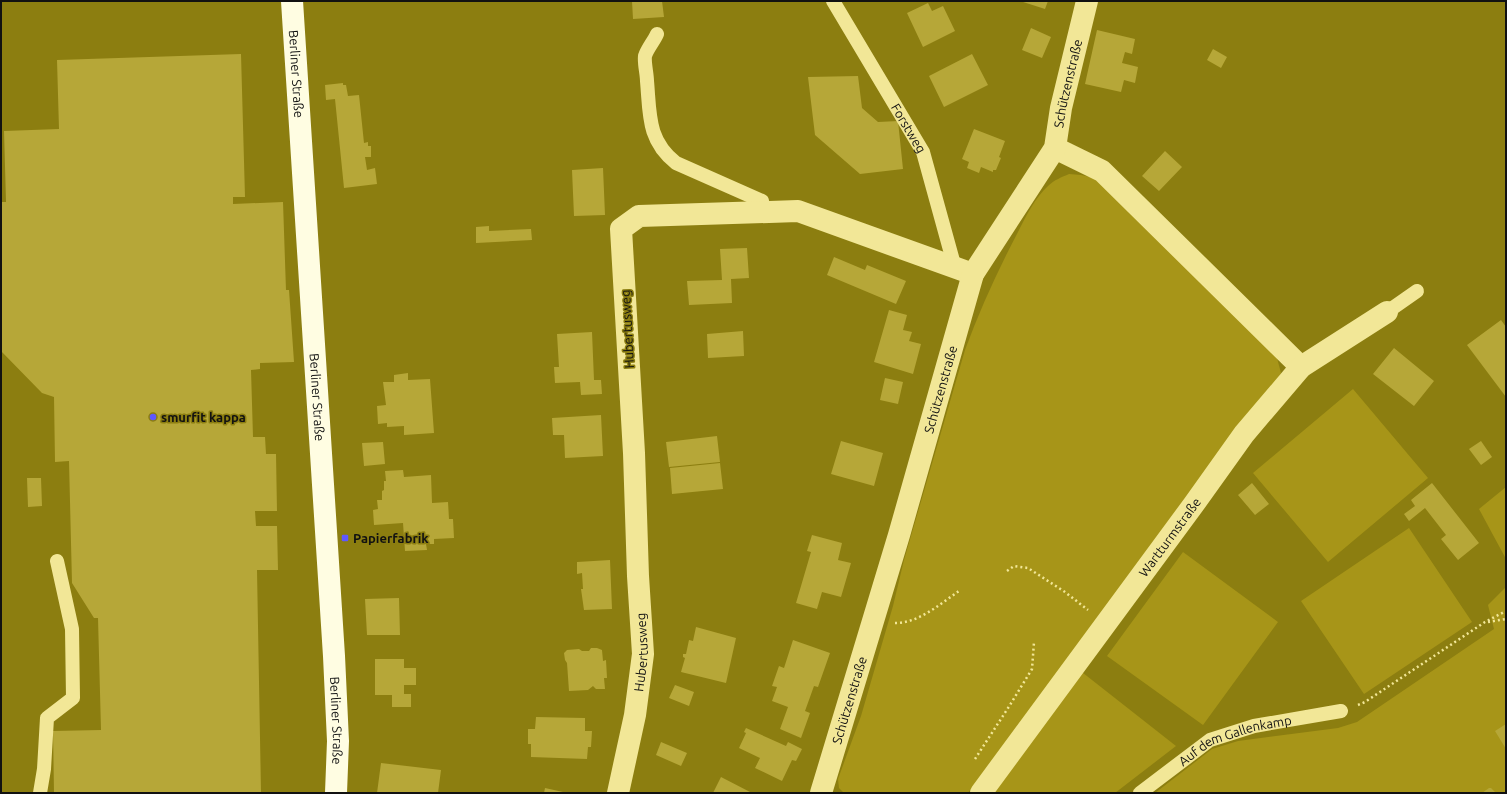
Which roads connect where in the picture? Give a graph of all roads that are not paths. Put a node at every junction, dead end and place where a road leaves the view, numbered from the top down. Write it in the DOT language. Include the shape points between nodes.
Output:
graph roads {
  1 [pos="292,1"];
  2 [pos="833,1"];
  3 [pos="1087,1"];
  4 [pos="657,34"];
  5 [pos="1055,148"];
  6 [pos="764,212"];
  7 [pos="964,271"];
  8 [pos="1417,291"];
  9 [pos="1387,312"];
  10 [pos="1301,367"];
  11 [pos="56,561"];
  12 [pos="1341,711"];
  13 [pos="40,793"];
  14 [pos="336,793"];
  15 [pos="618,793"];
  16 [pos="821,793"];
  17 [pos="981,793"];
  18 [pos="1140,793"];
  1 -- 14 [label="main road, Berliner Straße" via="334,656 338,741"];
  2 -- 7 [label="lane, Forstweg" via="923,152"];
  3 -- 5 [label="street, Schützenstraße" via="1061,108"];
  4 -- 6 [label="lane" via="645,56 651,125 658,142 676,163 762,201"];
  5 -- 7 [label="street, Schützenstraße"];
  5 -- 10 [label="street" via="1102,171"];
  6 -- 7 [label="street, Hubertusweg" via="798,211"];
  6 -- 15 [label="street, Hubertusweg" via="639,216 621,229 643,654 635,715"];
  7 -- 16 [label="street, Schützenstraße" via="873,620"];
  8 -- 9 [label="lane"];
  9 -- 10 [label="street, Wartturmstraße"];
  10 -- 17 [label="street, Wartturmstraße" via="1244,434"];
  11 -- 13 [label="lane" via="72,629 73,698 47,718"];
  12 -- 18 [label="lane, Auf dem Gallenkamp" via="1254,726 1210,740"];
}
